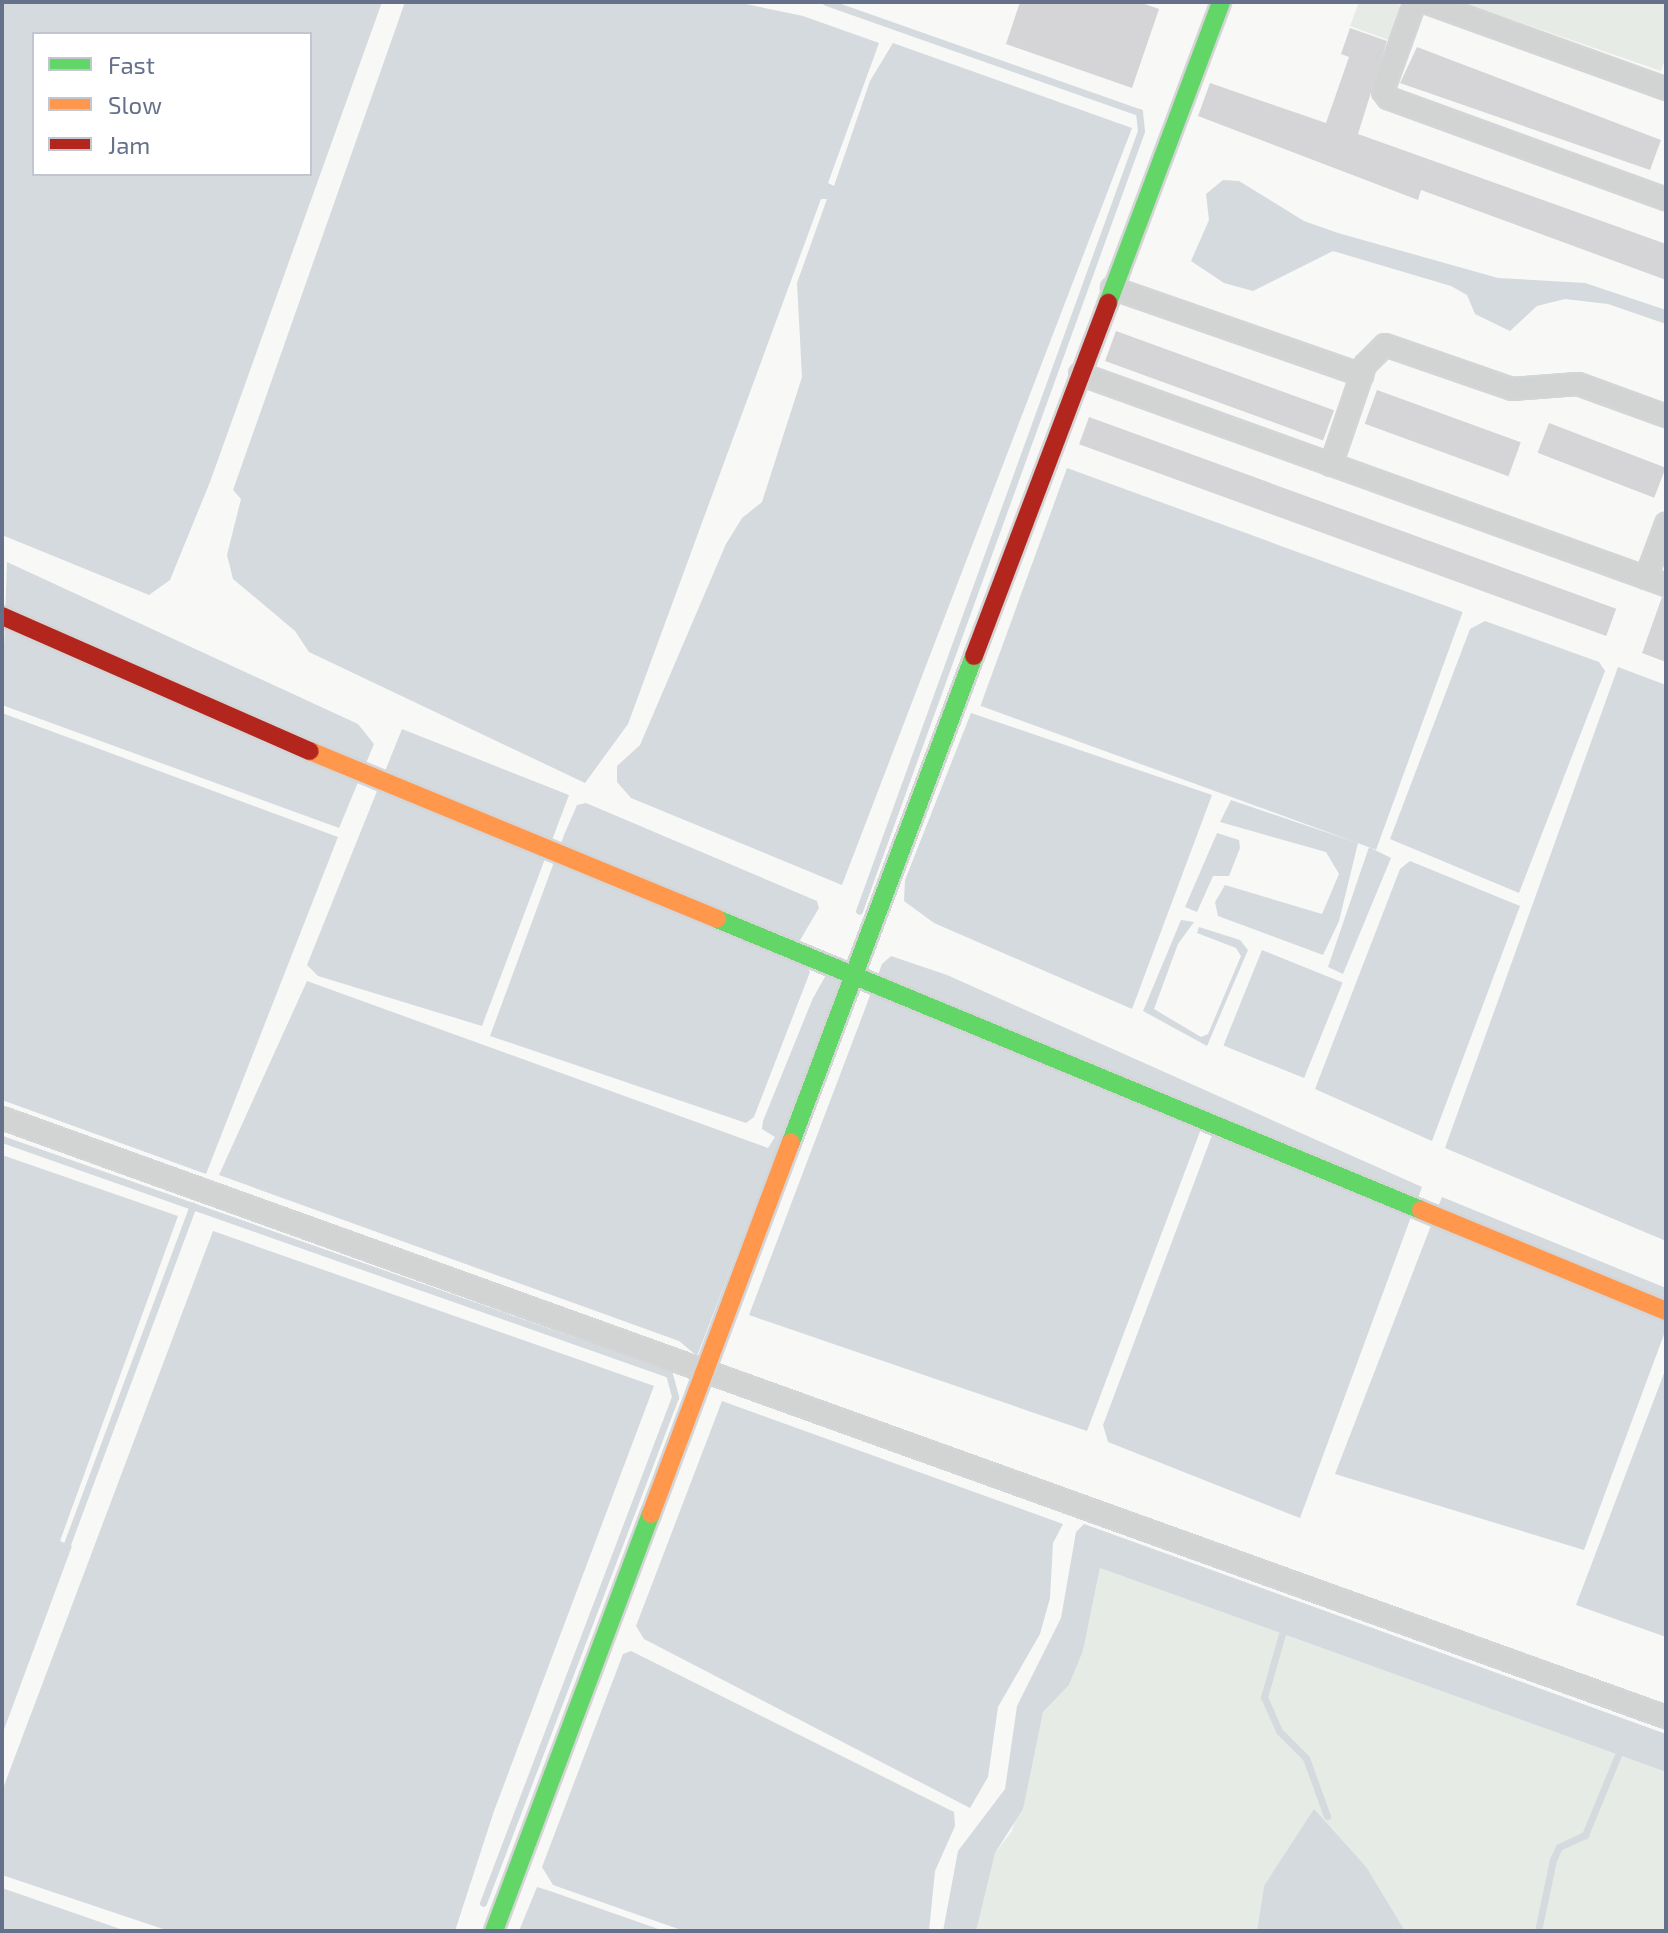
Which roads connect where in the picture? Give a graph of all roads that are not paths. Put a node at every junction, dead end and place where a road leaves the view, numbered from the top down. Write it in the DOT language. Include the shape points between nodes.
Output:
graph roads {
  1 [pos="1226,2"];
  2 [pos="1415,2"];
  3 [pos="1425,2"];
  4 [pos="1666,89"];
  5 [pos="1666,199"];
  6 [pos="1112,288"];
  7 [pos="1080,374"];
  8 [pos="1362,375"];
  9 [pos="1666,416"];
  10 [pos="1331,465"];
  11 [pos="1666,524"];
  12 [pos="1646,578"];
  13 [pos="1666,585"];
  14 [pos="2,616"];
  15 [pos="860,978"];
  16 [pos="2,1118"];
  17 [pos="1666,1311"];
  18 [pos="704,1367"];
  19 [pos="1666,1717"];
  20 [pos="494,1931"];
  1 -- 6 [label="street"];
  2 -- 5 [label="street" via="1383,91 1388,98"];
  3 -- 4 [label="street"];
  6 -- 7 [label="street"];
  6 -- 8 [label="street"];
  7 -- 10 [label="street"];
  7 -- 15 [label="street"];
  8 -- 9 [label="street" via="1371,353 1397,346 1512,389 1578,384"];
  8 -- 10 [label="street"];
  10 -- 12 [label="street"];
  11 -- 12 [label="street"];
  12 -- 13 [label="street"];
  14 -- 15 [label="street" via="156,687"];
  15 -- 17 [label="street"];
  15 -- 18 [label="street"];
  16 -- 18 [label="street"];
  18 -- 19 [label="street"];
  18 -- 20 [label="street"];
}
